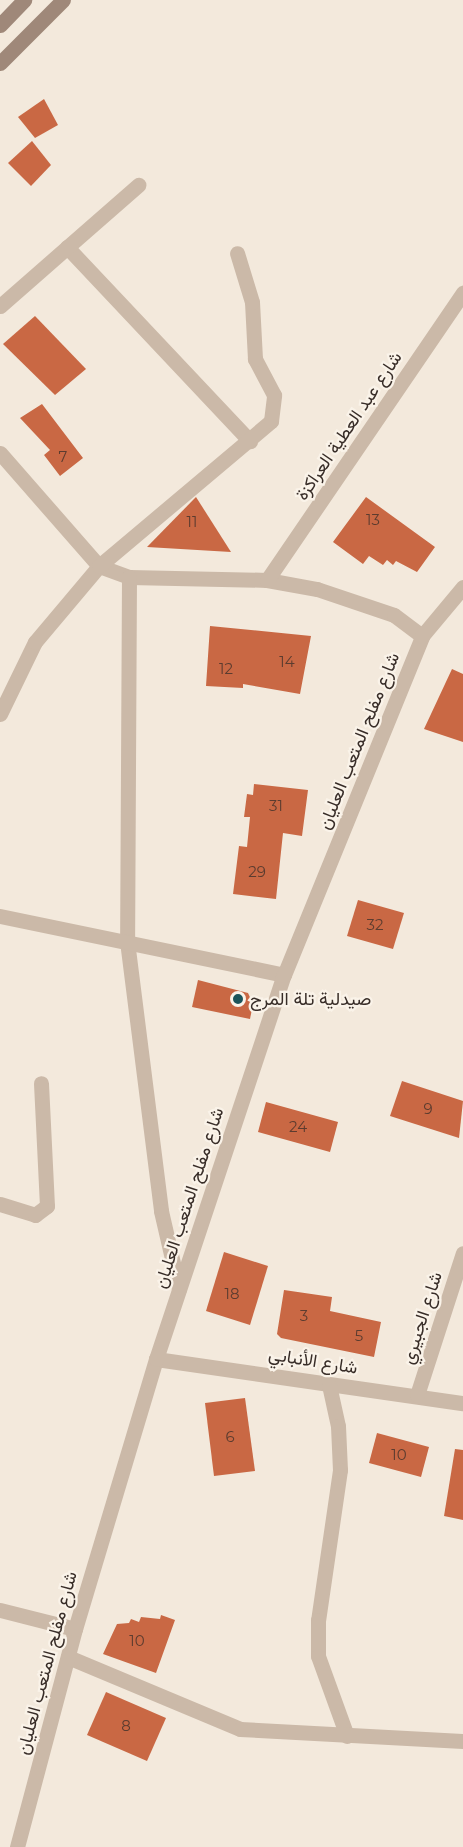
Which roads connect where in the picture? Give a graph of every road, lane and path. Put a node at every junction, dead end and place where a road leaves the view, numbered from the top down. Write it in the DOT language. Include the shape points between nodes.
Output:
graph roads {
  1 [pos="24,0"];
  2 [pos="63,0"];
  3 [pos="0,25"];
  4 [pos="0,63"];
  5 [pos="138,185"];
  6 [pos="67,248"];
  7 [pos="237,253"];
  8 [pos="463,293"];
  9 [pos="0,306"];
  10 [pos="250,441"];
  11 [pos="0,453"];
  12 [pos="99,566"];
  13 [pos="129,577"];
  14 [pos="267,580"];
  15 [pos="463,587"];
  16 [pos="422,636"];
  17 [pos="0,714"];
  18 [pos="0,916"];
  19 [pos="127,941"];
  20 [pos="284,975"];
  21 [pos="40,1083"];
  22 [pos="0,1204"];
  23 [pos="463,1253"];
  24 [pos="179,1289"];
  25 [pos="156,1359"];
  26 [pos="329,1385"];
  27 [pos="417,1395"];
  28 [pos="463,1403"];
  29 [pos="0,1610"];
  30 [pos="75,1629"];
  31 [pos="68,1657"];
  32 [pos="347,1736"];
  33 [pos="463,1741"];
  34 [pos="19,1847"];
  1 -- 3 [label="main road"];
  2 -- 4 [label="main road"];
  5 -- 6 [label="street"];
  6 -- 9 [label="street"];
  6 -- 10 [label="street"];
  7 -- 10 [label="street" via="252,302 255,359 276,404 271,421"];
  8 -- 14 [label="street, شارع عبد العطية العراكزة"];
  10 -- 12 [label="street"];
  11 -- 12 [label="street"];
  12 -- 13 [label="street"];
  12 -- 17 [label="street" via="35,642"];
  13 -- 14 [label="street"];
  13 -- 19 [label="street"];
  14 -- 16 [label="street" via="317,589 362,603 394,615"];
  15 -- 16 [label="street, شارع مفلح المتعب العليان"];
  16 -- 20 [label="street, شارع مفلح المتعب العليان"];
  18 -- 19 [label="street"];
  19 -- 20 [label="street"];
  19 -- 24 [label="street" via="161,1211"];
  20 -- 24 [label="street, شارع مفلح المتعب العليان"];
  21 -- 22 [label="street" via="47,1206 35,1215"];
  23 -- 27 [label="street, شارع الجبيري"];
  24 -- 25 [label="street, شارع مفلح المتعب العليان"];
  25 -- 26 [label="street, شارع الأنبابي"];
  25 -- 30 [label="street, شارع مفلح المتعب العليان"];
  26 -- 27 [label="street, شارع الأنبابي"];
  26 -- 32 [label="street" via="338,1426 340,1470 318,1620 318,1656"];
  27 -- 28 [label="street, شارع الأنبابي"];
  29 -- 30 [label="street"];
  30 -- 31 [label="street, شارع مفلح المتعب العليان"];
  31 -- 32 [label="street" via="240,1729"];
  31 -- 34 [label="street, شارع مفلح المتعب العليان"];
  32 -- 33 [label="street"];
}
